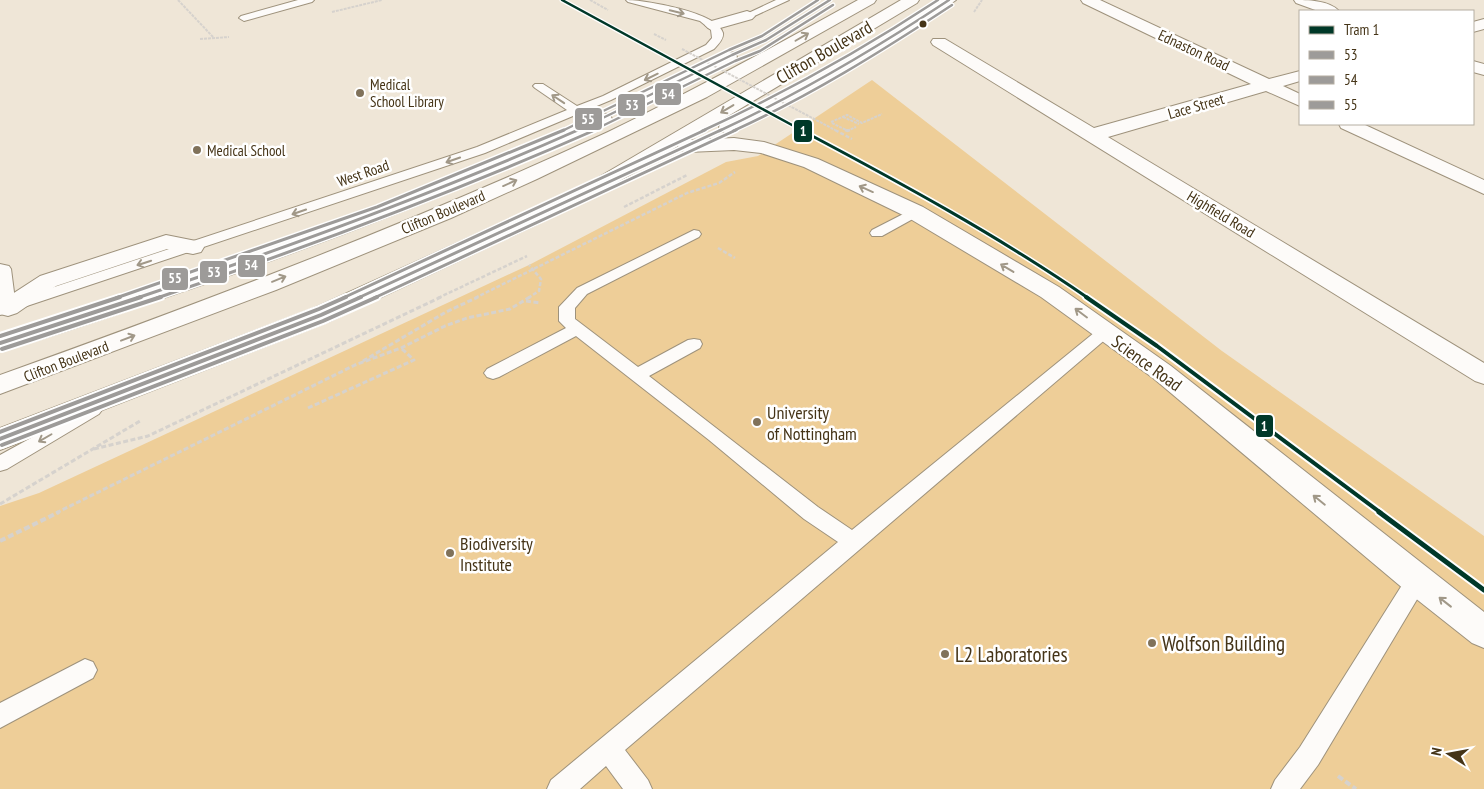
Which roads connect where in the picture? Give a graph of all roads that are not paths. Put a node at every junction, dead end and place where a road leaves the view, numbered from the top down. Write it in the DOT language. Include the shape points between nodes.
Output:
graph roads {
  1 [pos="309,0"];
  2 [pos="631,0"];
  3 [pos="784,0"];
  4 [pos="830,0"];
  5 [pos="869,0"];
  6 [pos="912,0"];
  7 [pos="949,0"];
  8 [pos="1088,0"];
  9 [pos="1301,0"];
  10 [pos="1328,10"];
  11 [pos="747,16"];
  12 [pos="244,18"];
  13 [pos="716,29"];
  14 [pos="756,46"];
  15 [pos="936,50"];
  16 [pos="1299,76"];
  17 [pos="539,86"];
  18 [pos="1268,86"];
  19 [pos="1299,101"];
  20 [pos="576,112"];
  21 [pos="658,114"];
  22 [pos="1350,125"];
  23 [pos="1092,135"];
  24 [pos="688,146"];
  25 [pos="601,184"];
  26 [pos="1484,188"];
  27 [pos="915,212"];
  28 [pos="877,233"];
  29 [pos="694,234"];
  30 [pos="193,247"];
  31 [pos="0,268"];
  32 [pos="4,309"];
  33 [pos="577,329"];
  34 [pos="1106,332"];
  35 [pos="0,343"];
  36 [pos="694,344"];
  37 [pos="493,373"];
  38 [pos="637,375"];
  39 [pos="1484,375"];
  40 [pos="0,385"];
  41 [pos="132,387"];
  42 [pos="0,439"];
  43 [pos="0,464"];
  44 [pos="853,541"];
  45 [pos="1417,580"];
  46 [pos="1484,632"];
  47 [pos="85,670"];
  48 [pos="0,716"];
  49 [pos="608,749"];
  50 [pos="560,789"];
  51 [pos="639,789"];
  52 [pos="1284,789"];
  1 -- 12 [label="lane"];
  2 -- 13 [label="lane, one-way" via="694,16"];
  3 -- 11 [label="lane"];
  4 -- 14 [label="main road"];
  21 -- 5 [label="main road, Clifton Boulevard, one-way" via="743,71"];
  6 -- 25 [label="main road, Clifton Boulevard, one-way"];
  7 -- 24 [label="main road" via="885,42 769,108"];
  8 -- 18 [label="main road, Ednaston Road"];
  9 -- 10 [label="main road"];
  11 -- 13 [label="main road"];
  13 -- 20 [label="lane, West Road, one-way" via="718,39 710,47"];
  14 -- 21 [label="main road"];
  14 -- 35 [label="main road" via="572,134 366,219 130,302"];
  15 -- 23 [label="main road, Highfield Road" via="958,53"];
  16 -- 18 [label="main road, Lace Street"];
  20 -- 17 [label="lane, one-way"];
  18 -- 19 [label="main road, Ednaston Road"];
  18 -- 23 [label="main road, Lace Street"];
  20 -- 30 [label="lane, West Road, one-way" via="481,150"];
  40 -- 21 [label="main road, Clifton Boulevard, one-way" via="351,251 545,168"];
  22 -- 26 [label="main road"];
  23 -- 39 [label="main road, Highfield Road"];
  24 -- 25 [label="main road"];
  27 -- 24 [label="main road, Science Road, one-way" via="811,163 774,151 734,144"];
  25 -- 41 [label="main road, Clifton Boulevard" via="321,315"];
  27 -- 28 [label="lane"];
  34 -- 27 [label="main road, Science Road, one-way" via="1050,292"];
  29 -- 33 [label="lane" via="582,291 573,299 566,314 567,321"];
  30 -- 32 [label="main road, one-way" via="166,242 48,281"];
  31 -- 32 [label="lane" via="4,269"];
  33 -- 37 [label="lane"];
  33 -- 38 [label="lane"];
  34 -- 44 [label="lane"];
  45 -- 34 [label="main road, Science Road, one-way" via="1162,372"];
  36 -- 38 [label="lane"];
  38 -- 44 [label="lane" via="811,513"];
  41 -- 42 [label="main road, Clifton Boulevard"];
  41 -- 43 [label="lane, one-way"];
  44 -- 49 [label="lane"];
  46 -- 45 [label="main road, Science Road, one-way"];
  45 -- 52 [label="lane" via="1309,756"];
  47 -- 48 [label="lane"];
  49 -- 50 [label="lane"];
  49 -- 51 [label="lane"];
}
